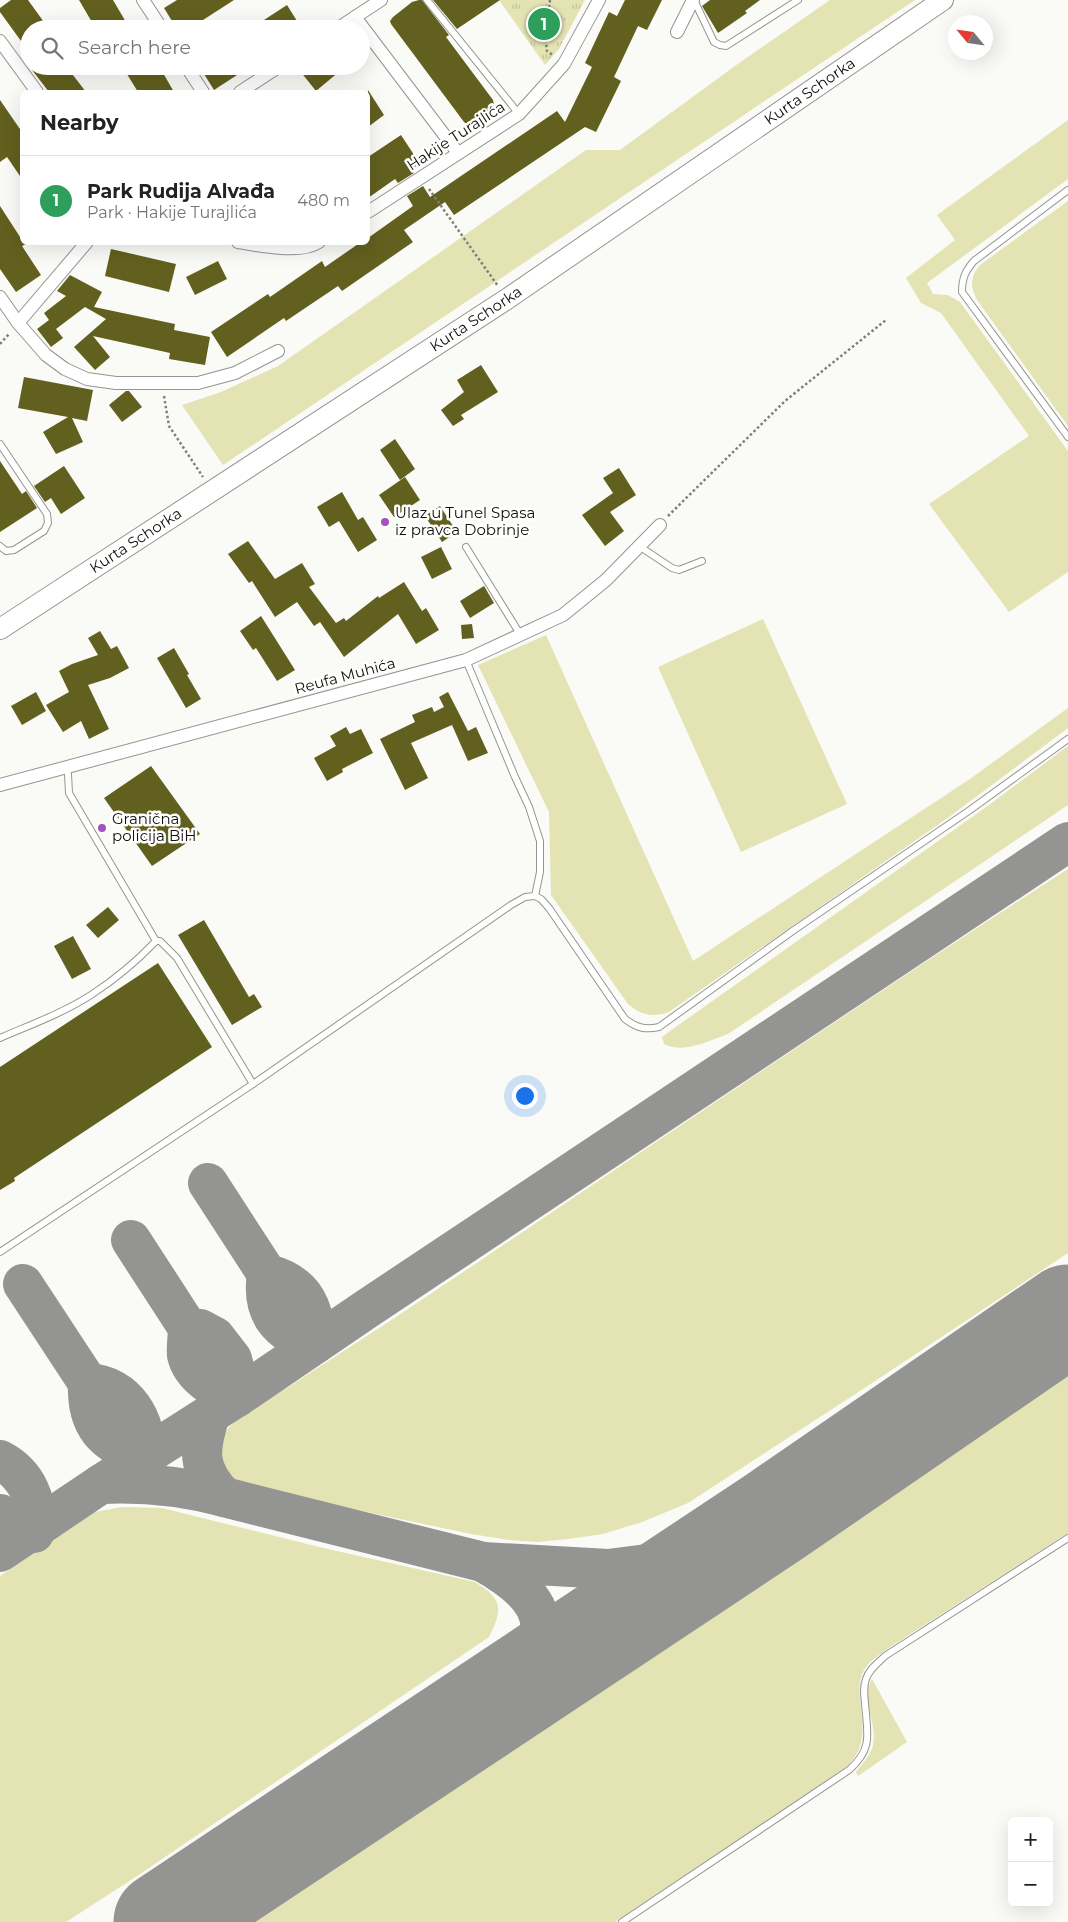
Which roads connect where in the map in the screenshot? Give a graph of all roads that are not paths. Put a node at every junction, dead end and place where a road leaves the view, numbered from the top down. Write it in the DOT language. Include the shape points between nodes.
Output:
graph roads {
  1 [pos="143,0"];
  2 [pos="381,0"];
  3 [pos="427,0"];
  4 [pos="599,0"];
  5 [pos="693,0"];
  6 [pos="798,0"];
  7 [pos="943,0"];
  8 [pos="355,18"];
  9 [pos="156,20"];
  10 [pos="352,20"];
  11 [pos="677,32"];
  12 [pos="370,38"];
  13 [pos="0,41"];
  14 [pos="20,69"];
  15 [pos="25,75"];
  16 [pos="192,75"];
  17 [pos="266,75"];
  18 [pos="36,90"];
  19 [pos="202,90"];
  20 [pos="243,90"];
  21 [pos="519,114"];
  22 [pos="458,153"];
  23 [pos="1068,190"];
  24 [pos="370,211"];
  25 [pos="84,245"];
  26 [pos="256,245"];
  27 [pos="316,245"];
  28 [pos="0,297"];
  29 [pos="18,323"];
  30 [pos="278,351"];
  31 [pos="1068,437"];
  32 [pos="0,444"];
  33 [pos="660,525"];
  34 [pos="0,546"];
  35 [pos="639,546"];
  36 [pos="466,547"];
  37 [pos="702,561"];
  38 [pos="0,629"];
  39 [pos="520,634"];
  40 [pos="466,660"];
  41 [pos="1068,739"];
  42 [pos="66,767"];
  43 [pos="0,785"];
  44 [pos="535,896"];
  45 [pos="156,942"];
  46 [pos="0,1038"];
  47 [pos="253,1084"];
  48 [pos="0,1252"];
  49 [pos="1068,1538"];
  50 [pos="622,1922"];
  1 -- 9 [label="street"];
  2 -- 8 [label="street"];
  3 -- 21 [label="lane"];
  4 -- 21 [label="street, Hakije Turajlića" via="564,64"];
  5 -- 6 [label="lane" via="714,42 726,46"];
  5 -- 11 [label="street"];
  7 -- 38 [label="main road, Kurta Schorka" via="507,299"];
  8 -- 10 [label="street"];
  12 -- 22 [label="street"];
  13 -- 14 [label="street"];
  15 -- 18 [label="street"];
  16 -- 19 [label="street"];
  17 -- 20 [label="street"];
  21 -- 22 [label="street, Hakije Turajlića"];
  22 -- 24 [label="street, Hakije Turajlića"];
  23 -- 31 [label="lane" via="974,261 966,269 962,281 962,292"];
  25 -- 29 [label="street"];
  26 -- 27 [label="street" via="281,249"];
  28 -- 29 [label="street"];
  29 -- 30 [label="street" via="46,355 65,369 88,379 116,383 198,382 234,373"];
  32 -- 34 [label="lane" via="47,514 48,523 44,531 14,550 6,551"];
  33 -- 35 [label="street, Reufa Muhića"];
  35 -- 37 [label="lane" via="679,570"];
  35 -- 39 [label="street, Reufa Muhića" via="606,580 564,614"];
  36 -- 39 [label="lane"];
  39 -- 40 [label="street, Reufa Muhića"];
  40 -- 42 [label="street, Reufa Muhića"];
  40 -- 44 [label="lane" via="529,807 540,841 540,872"];
  41 -- 44 [label="lane" via="660,1027 646,1030 625,1019 549,908"];
  42 -- 43 [label="street, Reufa Muhića"];
  42 -- 45 [label="lane" via="69,793"];
  44 -- 47 [label="lane" via="525,897 511,905"];
  45 -- 46 [label="lane" via="123,972 89,996"];
  45 -- 47 [label="lane" via="160,941 177,958"];
  47 -- 48 [label="lane"];
  49 -- 50 [label="lane" via="874,1666 864,1684 868,1743 862,1756 849,1770"];
}
